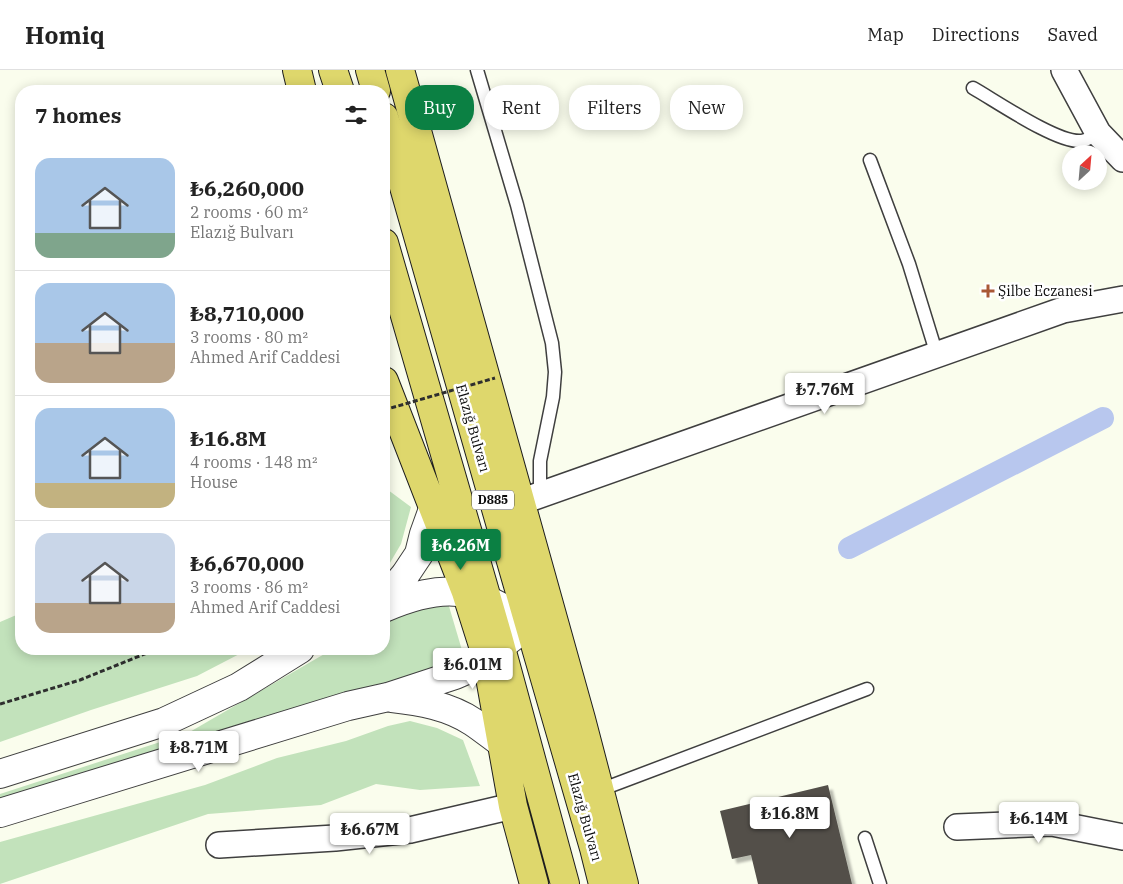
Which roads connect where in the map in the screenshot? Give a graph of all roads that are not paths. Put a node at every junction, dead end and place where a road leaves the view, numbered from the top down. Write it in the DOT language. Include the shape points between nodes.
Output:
graph roads {
  1 [pos="297,70"];
  2 [pos="333,70"];
  3 [pos="370,70"];
  4 [pos="400,70"];
  5 [pos="477,70"];
  6 [pos="1064,70"];
  7 [pos="301,85"];
  8 [pos="338,85"];
  9 [pos="374,85"];
  10 [pos="973,88"];
  11 [pos="1098,133"];
  12 [pos="390,138"];
  13 [pos="1123,159"];
  14 [pos="870,160"];
  15 [pos="390,266"];
  16 [pos="1123,299"];
  17 [pos="937,355"];
  18 [pos="390,397"];
  19 [pos="530,499"];
  20 [pos="433,509"];
  21 [pos="390,593"];
  22 [pos="477,596"];
  23 [pos="390,605"];
  24 [pos="528,625"];
  25 [pos="494,653"];
  26 [pos="290,655"];
  27 [pos="867,689"];
  28 [pos="388,697"];
  29 [pos="502,745"];
  30 [pos="532,762"];
  31 [pos="0,774"];
  32 [pos="600,790"];
  33 [pos="513,806"];
  34 [pos="0,813"];
  35 [pos="957,827"];
  36 [pos="1123,837"];
  37 [pos="865,838"];
  38 [pos="219,845"];
  39 [pos="534,884"];
  40 [pos="565,884"];
  41 [pos="602,884"];
  42 [pos="624,884"];
  43 [pos="880,884"];
  1 -- 7 [label="highway"];
  2 -- 8 [label="highway"];
  3 -- 9 [label="highway"];
  4 -- 19 [label="highway"];
  5 -- 19 [label="lane" via="552,343 553,397"];
  6 -- 11 [label="street"];
  10 -- 11 [label="lane" via="1050,133 1071,141 1083,141"];
  11 -- 13 [label="street"];
  12 -- 24 [label="highway, Elazığ Bulvarı / D885"];
  14 -- 17 [label="lane" via="909,264"];
  15 -- 22 [label="highway, D885"];
  16 -- 17 [label="street" via="1063,310"];
  17 -- 19 [label="street"];
  18 -- 20 [label="highway"];
  19 -- 32 [label="highway"];
  20 -- 21 [label="street" via="419,554"];
  20 -- 22 [label="highway"];
  22 -- 23 [label="street" via="444,590"];
  22 -- 24 [label="street" via="505,608"];
  22 -- 25 [label="highway, D885"];
  24 -- 25 [label="street"];
  24 -- 41 [label="highway, Elazığ Bulvarı / D885"];
  25 -- 28 [label="street" via="455,675"];
  25 -- 29 [label="highway"];
  25 -- 30 [label="highway, D885"];
  26 -- 31 [label="street" via="239,687 164,722"];
  27 -- 32 [label="lane"];
  28 -- 29 [label="street" via="418,700 448,710 471,721"];
  28 -- 34 [label="street" via="348,706"];
  29 -- 30 [label="street"];
  29 -- 33 [label="highway"];
  30 -- 40 [label="highway, D885"];
  32 -- 42 [label="highway"];
  33 -- 38 [label="street" via="410,830"];
  33 -- 39 [label="highway"];
  35 -- 36 [label="street" via="1052,823"];
  37 -- 43 [label="lane"];
}
